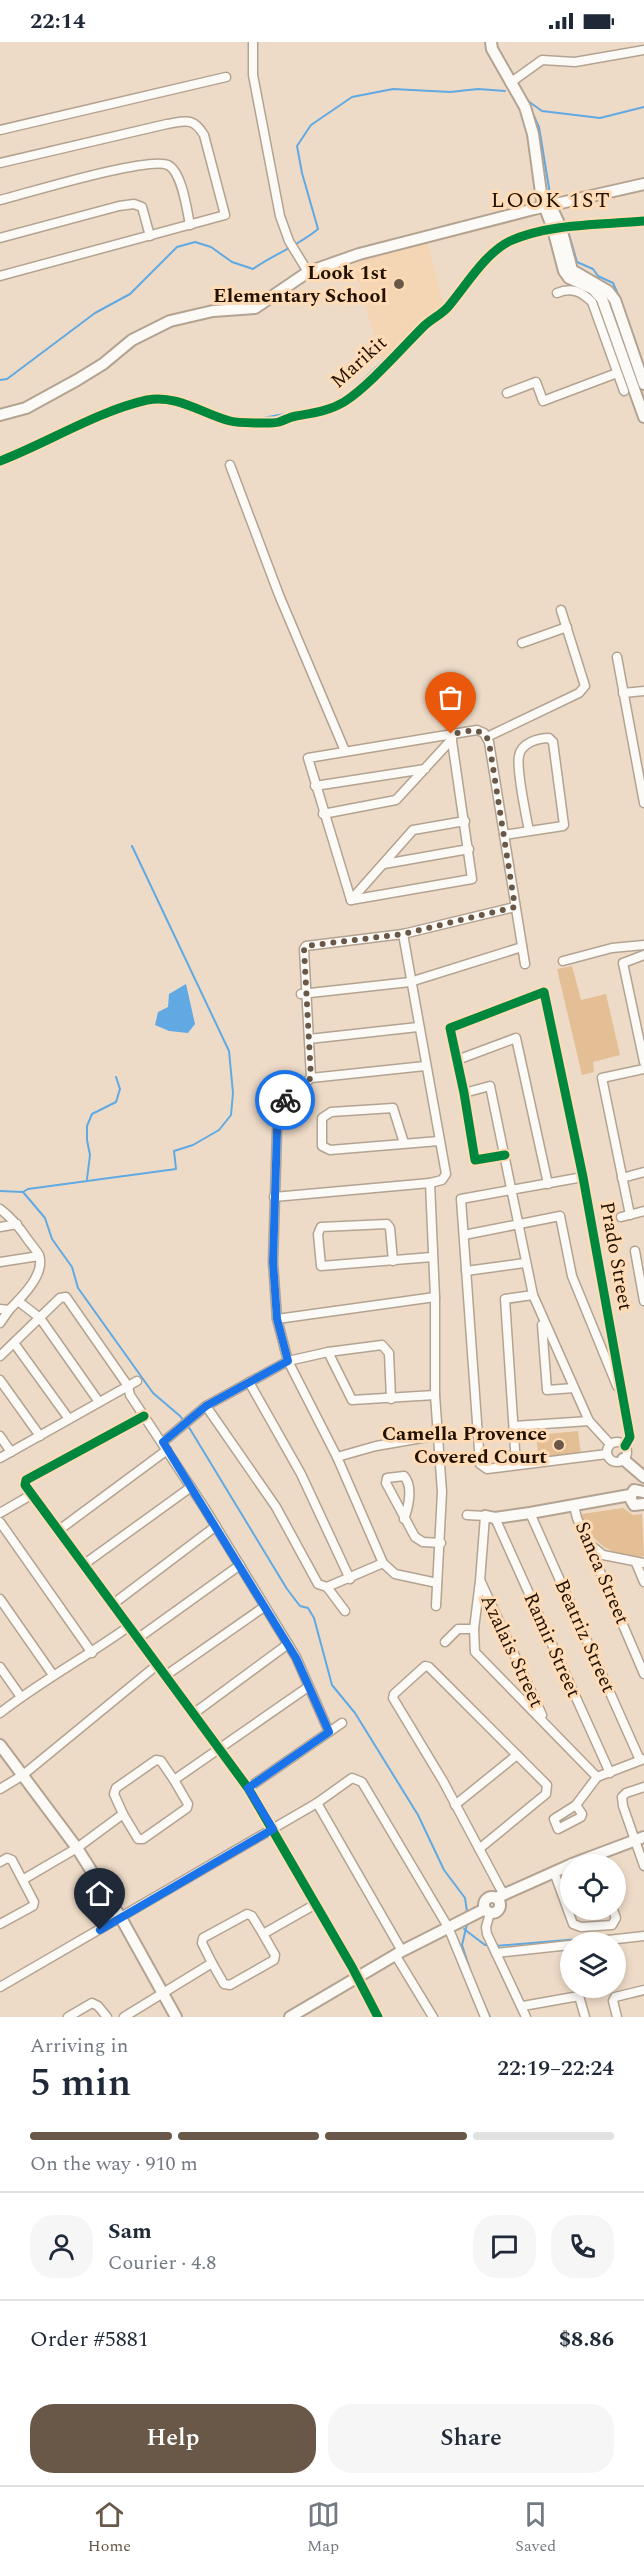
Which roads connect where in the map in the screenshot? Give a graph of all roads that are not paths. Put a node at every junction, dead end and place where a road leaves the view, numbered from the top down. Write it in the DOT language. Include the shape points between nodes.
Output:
graph roads {
  1 [pos="253,42"];
  2 [pos="491,42"];
  3 [pos="639,48"];
  4 [pos="226,77"];
  5 [pos="510,83"];
  6 [pos="0,130"];
  7 [pos="0,163"];
  8 [pos="644,184"];
  9 [pos="0,200"];
  10 [pos="546,204"];
  11 [pos="644,221"];
  12 [pos="190,225"];
  13 [pos="557,229"];
  14 [pos="150,236"];
  15 [pos="0,238"];
  16 [pos="308,272"];
  17 [pos="566,275"];
  18 [pos="0,276"];
  19 [pos="567,289"];
  20 [pos="557,293"];
  21 [pos="617,373"];
  22 [pos="644,384"];
  23 [pos="624,391"];
  24 [pos="507,393"];
  25 [pos="0,414"];
  26 [pos="644,417"];
  27 [pos="0,461"];
  28 [pos="231,465"];
  29 [pos="561,610"];
  30 [pos="567,627"];
  31 [pos="522,643"];
  32 [pos="617,657"];
  33 [pos="644,690"];
  34 [pos="623,693"];
  35 [pos="451,736"];
  36 [pos="487,737"];
  37 [pos="345,751"];
  38 [pos="425,769"];
  39 [pos="315,786"];
  40 [pos="644,803"];
  41 [pos="323,814"];
  42 [pos="465,821"];
  43 [pos="529,831"];
  44 [pos="504,835"];
  45 [pos="469,849"];
  46 [pos="383,864"];
  47 [pos="351,900"];
  48 [pos="515,907"];
  49 [pos="403,934"];
  50 [pos="644,945"];
  51 [pos="522,947"];
  52 [pos="644,955"];
  53 [pos="563,961"];
  54 [pos="525,964"];
  55 [pos="410,982"];
  56 [pos="304,994"];
  57 [pos="418,1027"];
  58 [pos="309,1039"];
  59 [pos="458,1060"];
  60 [pos="644,1062"];
  61 [pos="425,1066"];
  62 [pos="644,1069"];
  63 [pos="311,1078"];
  64 [pos="465,1094"];
  65 [pos="439,1141"];
  66 [pos="404,1143"];
  67 [pos="505,1155"];
  68 [pos="644,1172"];
  69 [pos="583,1177"];
  70 [pos="622,1178"];
  71 [pos="430,1183"];
  72 [pos="548,1184"];
  73 [pos="512,1190"];
  74 [pos="274,1197"];
  75 [pos="0,1209"];
  76 [pos="644,1211"];
  77 [pos="17,1224"];
  78 [pos="518,1226"];
  79 [pos="0,1227"];
  80 [pos="464,1235"];
  81 [pos="636,1250"];
  82 [pos="39,1256"];
  83 [pos="432,1257"];
  84 [pos="393,1261"];
  85 [pos="0,1262"];
  86 [pos="525,1263"];
  87 [pos="466,1271"];
  88 [pos="533,1295"];
  89 [pos="435,1297"];
  90 [pos="18,1301"];
  91 [pos="644,1301"];
  92 [pos="4,1309"];
  93 [pos="40,1318"];
  94 [pos="277,1319"];
  95 [pos="542,1319"];
  96 [pos="0,1323"];
  97 [pos="14,1343"];
  98 [pos="328,1352"];
  99 [pos="0,1356"];
  100 [pos="288,1361"];
  101 [pos="0,1380"];
  102 [pos="137,1381"];
  103 [pos="249,1382"];
  104 [pos="128,1386"];
  105 [pos="574,1388"];
  106 [pos="435,1395"];
  107 [pos="391,1399"];
  108 [pos="623,1400"];
  109 [pos="99,1402"];
  110 [pos="206,1406"];
  111 [pos="144,1416"];
  112 [pos="69,1419"];
  113 [pos="589,1421"];
  114 [pos="514,1426"];
  115 [pos="439,1435"];
  116 [pos="0,1436"];
  117 [pos="40,1436"];
  118 [pos="610,1444"];
  119 [pos="165,1446"];
  120 [pos="625,1446"];
  121 [pos="11,1452"];
  122 [pos="607,1454"];
  123 [pos="337,1457"];
  124 [pos="0,1458"];
  125 [pos="623,1459"];
  126 [pos="516,1465"];
  127 [pos="644,1477"];
  128 [pos="191,1487"];
  129 [pos="643,1490"];
  130 [pos="31,1495"];
  131 [pos="630,1495"];
  132 [pos="644,1504"];
  133 [pos="574,1506"];
  134 [pos="531,1513"];
  135 [pos="0,1514"];
  136 [pos="467,1515"];
  137 [pos="490,1517"];
  138 [pos="404,1519"];
  139 [pos="0,1522"];
  140 [pos="216,1526"];
  141 [pos="59,1530"];
  142 [pos="441,1543"];
  143 [pos="590,1544"];
  144 [pos="383,1563"];
  145 [pos="640,1563"];
  146 [pos="83,1565"];
  147 [pos="240,1565"];
  148 [pos="350,1579"];
  149 [pos="480,1581"];
  150 [pos="644,1582"];
  151 [pos="437,1583"];
  152 [pos="327,1587"];
  153 [pos="0,1599"];
  154 [pos="113,1604"];
  155 [pos="436,1606"];
  156 [pos="264,1607"];
  157 [pos="345,1611"];
  158 [pos="128,1627"];
  159 [pos="474,1629"];
  160 [pos="137,1639"];
  161 [pos="445,1642"];
  162 [pos="288,1644"];
  163 [pos="92,1653"];
  164 [pos="157,1665"];
  165 [pos="0,1667"];
  166 [pos="644,1674"];
  167 [pos="53,1675"];
  168 [pos="165,1676"];
  169 [pos="308,1687"];
  170 [pos="21,1697"];
  171 [pos="0,1713"];
  172 [pos="193,1714"];
  173 [pos="544,1721"];
  174 [pos="342,1723"];
  175 [pos="329,1732"];
  176 [pos="0,1745"];
  177 [pos="219,1749"];
  178 [pos="517,1755"];
  179 [pos="642,1759"];
  180 [pos="609,1773"];
  181 [pos="23,1775"];
  182 [pos="597,1778"];
  183 [pos="174,1780"];
  184 [pos="644,1786"];
  185 [pos="248,1788"];
  186 [pos="0,1789"];
  187 [pos="317,1803"];
  188 [pos="456,1805"];
  189 [pos="576,1805"];
  190 [pos="123,1814"];
  191 [pos="273,1829"];
  192 [pos="639,1838"];
  193 [pos="77,1848"];
  194 [pos="479,1849"];
  195 [pos="606,1854"];
  196 [pos="0,1862"];
  197 [pos="644,1866"];
  198 [pos="560,1870"];
  199 [pos="554,1872"];
  200 [pos="24,1879"];
  201 [pos="560,1888"];
  202 [pos="499,1896"];
  203 [pos="314,1905"];
  204 [pos="483,1912"];
  205 [pos="121,1918"];
  206 [pos="572,1920"];
  207 [pos="615,1920"];
  208 [pos="0,1924"];
  209 [pos="448,1928"];
  210 [pos="262,1934"];
  211 [pos="644,1936"];
  212 [pos="626,1938"];
  213 [pos="560,1946"];
  214 [pos="495,1952"];
  215 [pos="399,1954"];
  216 [pos="212,1963"];
  217 [pos="357,1978"];
  218 [pos="0,1987"];
  219 [pos="644,1990"];
  220 [pos="164,1994"];
  221 [pos="522,2006"];
  222 [pos="68,2017"];
  223 [pos="106,2017"];
  224 [pos="124,2017"];
  225 [pos="176,2017"];
  226 [pos="290,2017"];
  227 [pos="378,2017"];
  228 [pos="433,2017"];
  229 [pos="485,2017"];
  230 [pos="526,2017"];
  231 [pos="585,2017"];
  232 [pos="617,2017"];
  1 -- 16 [label="street" via="253,75 280,216"];
  2 -- 5 [label="street"];
  3 -- 5 [label="street" via="576,62 542,60"];
  4 -- 6 [label="street"];
  5 -- 10 [label="street" via="525,107"];
  7 -- 12 [label="street" via="188,121 198,125 204,135 225,215"];
  8 -- 10 [label="street"];
  9 -- 12 [label="street" via="162,164 178,174"];
  10 -- 13 [label="street"];
  10 -- 16 [label="street" via="359,254"];
  11 -- 13 [label="street, Marikit"];
  12 -- 14 [label="street"];
  13 -- 17 [label="street"];
  13 -- 22 [label="street" via="572,270 608,291 615,300"];
  13 -- 27 [label="street, Marikit" via="503,246 446,309 357,392 317,414 294,416 277,423 242,424 176,401 148,400"];
  14 -- 15 [label="street" via="142,207 134,204"];
  14 -- 18 [label="street"];
  16 -- 25 [label="street" via="255,308 213,310 160,325 77,380 26,408"];
  17 -- 19 [label="street"];
  17 -- 26 [label="street" via="593,289 602,299"];
  19 -- 20 [label="street"];
  19 -- 21 [label="street" via="592,302"];
  21 -- 23 [label="street"];
  21 -- 24 [label="street" via="543,401 536,382 518,394"];
  28 -- 37 [label="street" via="279,595"];
  29 -- 30 [label="street"];
  30 -- 31 [label="street"];
  30 -- 36 [label="street" via="583,689"];
  32 -- 34 [label="street"];
  33 -- 34 [label="street"];
  34 -- 40 [label="street"];
  35 -- 36 [label="street" via="477,730"];
  35 -- 37 [label="street"];
  35 -- 38 [label="street"];
  35 -- 42 [label="street"];
  36 -- 44 [label="street"];
  37 -- 39 [label="street" via="308,759"];
  38 -- 39 [label="street"];
  38 -- 41 [label="street" via="396,801"];
  39 -- 41 [label="street"];
  41 -- 47 [label="street"];
  42 -- 45 [label="street"];
  42 -- 46 [label="street" via="413,830"];
  43 -- 43 [label="street" via="518,757 526,744 549,738 553,742 565,824"];
  43 -- 44 [label="street"];
  44 -- 48 [label="street"];
  45 -- 46 [label="street"];
  45 -- 47 [label="street" via="471,879"];
  46 -- 47 [label="street"];
  48 -- 49 [label="street"];
  48 -- 51 [label="street"];
  49 -- 55 [label="street"];
  49 -- 56 [label="street" via="306,946"];
  50 -- 53 [label="street" via="612,948"];
  51 -- 54 [label="street"];
  51 -- 55 [label="street"];
  52 -- 60 [label="street" via="623,963"];
  55 -- 56 [label="street"];
  55 -- 57 [label="street"];
  56 -- 58 [label="street"];
  57 -- 58 [label="street"];
  57 -- 61 [label="street"];
  58 -- 63 [label="street"];
  59 -- 64 [label="street"];
  59 -- 69 [label="street, Prado Street" via="450,1028 544,992"];
  59 -- 72 [label="street" via="516,1038"];
  61 -- 63 [label="street"];
  61 -- 65 [label="street"];
  62 -- 70 [label="street" via="602,1078"];
  63 -- 74 [label="street" via="280,1109"];
  64 -- 67 [label="street" via="490,1086"];
  64 -- 67 [label="street" via="475,1160"];
  65 -- 66 [label="street"];
  65 -- 71 [label="street" via="446,1174 442,1180"];
  66 -- 66 [label="street" via="325,1149 321,1146 322,1118 330,1112 393,1108"];
  67 -- 73 [label="street"];
  68 -- 70 [label="street"];
  69 -- 72 [label="street"];
  69 -- 108 [label="street, Prado Street"];
  70 -- 76 [label="street" via="626,1216"];
  71 -- 74 [label="street"];
  71 -- 83 [label="street"];
  72 -- 73 [label="street"];
  73 -- 78 [label="street"];
  73 -- 80 [label="street" via="461,1199"];
  74 -- 94 [label="street"];
  75 -- 77 [label="street"];
  77 -- 79 [label="street"];
  77 -- 82 [label="street"];
  78 -- 80 [label="street"];
  78 -- 86 [label="street"];
  78 -- 108 [label="street" via="560,1216 572,1276"];
  80 -- 87 [label="street"];
  81 -- 91 [label="street"];
  82 -- 85 [label="street"];
  82 -- 90 [label="street" via="38,1271"];
  83 -- 84 [label="street"];
  83 -- 89 [label="street"];
  84 -- 84 [label="street" via="321,1266 318,1234 321,1227 387,1224"];
  86 -- 87 [label="street"];
  86 -- 88 [label="street"];
  87 -- 126 [label="street" via="480,1464 487,1469"];
  88 -- 95 [label="street"];
  88 -- 114 [label="street" via="505,1299"];
  89 -- 94 [label="street"];
  89 -- 106 [label="street"];
  90 -- 92 [label="street"];
  90 -- 93 [label="street"];
  92 -- 96 [label="street"];
  93 -- 97 [label="street"];
  93 -- 104 [label="street" via="60,1298 66,1298"];
  93 -- 109 [label="street"];
  94 -- 100 [label="street"];
  95 -- 105 [label="street"];
  95 -- 105 [label="street" via="547,1390"];
  97 -- 99 [label="street"];
  97 -- 112 [label="street"];
  98 -- 100 [label="street"];
  98 -- 107 [label="street" via="352,1400"];
  98 -- 107 [label="street" via="382,1345 389,1353"];
  100 -- 103 [label="street"];
  100 -- 123 [label="street"];
  101 -- 117 [label="street"];
  102 -- 104 [label="street"];
  103 -- 110 [label="street"];
  103 -- 148 [label="street" via="301,1474"];
  104 -- 109 [label="street"];
  104 -- 111 [label="street"];
  105 -- 113 [label="street"];
  106 -- 107 [label="street"];
  106 -- 115 [label="street"];
  108 -- 120 [label="street, Prado Street" via="630,1437"];
  109 -- 112 [label="street"];
  110 -- 119 [label="street" via="181,1426"];
  110 -- 152 [label="street" via="276,1508 318,1584"];
  111 -- 119 [label="street"];
  111 -- 130 [label="street" via="26,1480"];
  112 -- 117 [label="street"];
  113 -- 114 [label="street"];
  113 -- 118 [label="street"];
  114 -- 126 [label="street"];
  115 -- 123 [label="street"];
  115 -- 142 [label="street"];
  116 -- 121 [label="street"];
  117 -- 121 [label="street"];
  118 -- 120 [label="street" via="620,1442"];
  118 -- 122 [label="street"];
  119 -- 128 [label="street"];
  119 -- 141 [label="street"];
  120 -- 125 [label="street" via="627,1453"];
  121 -- 124 [label="street"];
  122 -- 125 [label="street" via="614,1461"];
  122 -- 126 [label="street"];
  123 -- 144 [label="street"];
  125 -- 127 [label="street"];
  128 -- 140 [label="street"];
  128 -- 146 [label="street"];
  129 -- 131 [label="street" via="634,1490"];
  130 -- 135 [label="street"];
  130 -- 141 [label="street"];
  131 -- 132 [label="street" via="634,1505"];
  131 -- 133 [label="street"];
  133 -- 134 [label="street"];
  133 -- 143 [label="street, Sanca Street"];
  134 -- 137 [label="street"];
  134 -- 179 [label="street, Beatriz Street"];
  136 -- 137 [label="street"];
  137 -- 149 [label="street"];
  137 -- 180 [label="street, Ramir Street"];
  138 -- 138 [label="street" via="410,1501 407,1479 387,1478"];
  138 -- 142 [label="street" via="415,1537 423,1542"];
  139 -- 163 [label="street"];
  140 -- 147 [label="street"];
  140 -- 154 [label="street"];
  141 -- 146 [label="street"];
  142 -- 151 [label="street"];
  143 -- 145 [label="street" via="603,1555"];
  143 -- 166 [label="street, Sanca Street"];
  144 -- 148 [label="street"];
  144 -- 151 [label="street" via="395,1574"];
  145 -- 150 [label="street"];
  146 -- 154 [label="street"];
  147 -- 156 [label="street"];
  147 -- 160 [label="street"];
  148 -- 152 [label="street"];
  149 -- 159 [label="street"];
  149 -- 173 [label="street, Azalais Street"];
  151 -- 155 [label="street"];
  152 -- 157 [label="street"];
  153 -- 167 [label="street"];
  154 -- 158 [label="street"];
  156 -- 162 [label="street"];
  156 -- 168 [label="street"];
  158 -- 160 [label="street"];
  158 -- 163 [label="street"];
  159 -- 161 [label="street" via="458,1629"];
  159 -- 173 [label="street" via="475,1652"];
  160 -- 164 [label="street"];
  162 -- 169 [label="street"];
  162 -- 172 [label="street"];
  163 -- 167 [label="street"];
  164 -- 168 [label="street"];
  164 -- 181 [label="street"];
  165 -- 170 [label="street"];
  167 -- 170 [label="street"];
  168 -- 172 [label="street"];
  169 -- 175 [label="street"];
  169 -- 177 [label="street"];
  170 -- 171 [label="street"];
  172 -- 177 [label="street"];
  173 -- 182 [label="street"];
  174 -- 175 [label="street"];
  175 -- 185 [label="street"];
  176 -- 181 [label="street"];
  177 -- 183 [label="street"];
  177 -- 185 [label="street"];
  178 -- 188 [label="street"];
  178 -- 188 [label="street" via="429,1667 422,1668 393,1698"];
  178 -- 194 [label="street" via="546,1785 546,1794"];
  179 -- 180 [label="street"];
  180 -- 182 [label="street"];
  181 -- 186 [label="street"];
  181 -- 193 [label="street"];
  182 -- 189 [label="street"];
  183 -- 190 [label="street" via="161,1761 156,1760 116,1788 114,1794"];
  183 -- 190 [label="street" via="187,1808 143,1839 138,1839"];
  184 -- 192 [label="street" via="622,1797"];
  185 -- 191 [label="street"];
  187 -- 191 [label="street"];
  187 -- 209 [label="street" via="352,1778 362,1782"];
  187 -- 215 [label="street"];
  188 -- 194 [label="street"];
  190 -- 193 [label="street"];
  191 -- 203 [label="street"];
  191 -- 205 [label="street"];
  192 -- 195 [label="street"];
  192 -- 197 [label="street"];
  193 -- 200 [label="street"];
  193 -- 205 [label="street"];
  194 -- 202 [label="street"];
  196 -- 200 [label="street" via="12,1860"];
  198 -- 199 [label="street"];
  199 -- 201 [label="street"];
  199 -- 202 [label="street"];
  200 -- 208 [label="street" via="33,1906"];
  202 -- 204 [label="street" via="496,1912"];
  203 -- 210 [label="street"];
  203 -- 217 [label="street"];
  204 -- 209 [label="street"];
  204 -- 214 [label="street"];
  205 -- 218 [label="street"];
  205 -- 220 [label="street"];
  206 -- 207 [label="street" via="581,1927 612,1925"];
  209 -- 215 [label="street"];
  209 -- 229 [label="street"];
  210 -- 216 [label="street" via="247,1914 203,1938"];
  210 -- 216 [label="street" via="275,1955 266,1965 224,1984"];
  211 -- 212 [label="street"];
  213 -- 214 [label="street"];
  214 -- 221 [label="street"];
  215 -- 217 [label="street"];
  215 -- 228 [label="street"];
  216 -- 220 [label="street"];
  217 -- 226 [label="street"];
  217 -- 227 [label="street"];
  219 -- 232 [label="street" via="615,1997"];
  220 -- 224 [label="street"];
  220 -- 225 [label="street"];
  221 -- 230 [label="street"];
  221 -- 231 [label="street" via="575,1996 580,1999"];
  222 -- 223 [label="street" via="92,2002"];
}
